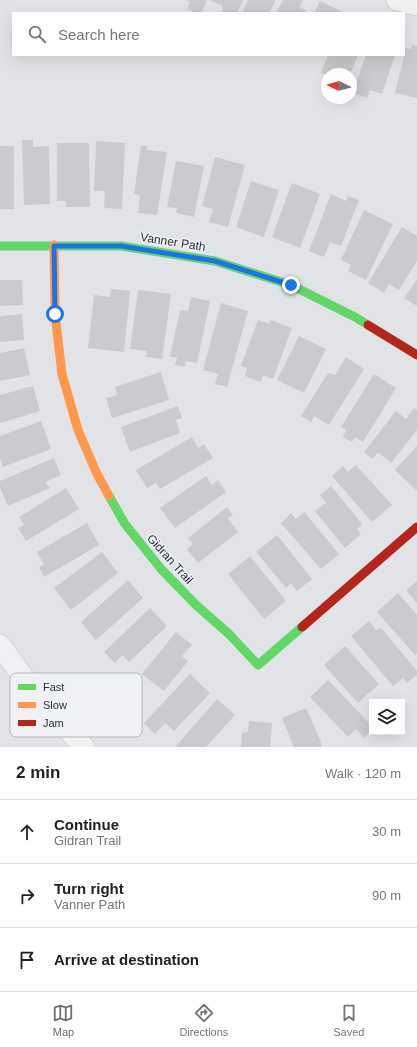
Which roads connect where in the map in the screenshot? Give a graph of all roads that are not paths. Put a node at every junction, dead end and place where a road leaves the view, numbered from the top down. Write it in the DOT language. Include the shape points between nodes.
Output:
graph roads {
  1 [pos="397,0"];
  2 [pos="417,5"];
  3 [pos="0,246"];
  4 [pos="54,246"];
  5 [pos="417,355"];
  6 [pos="417,527"];
  7 [pos="0,645"];
  8 [pos="20,673"];
  9 [pos="75,737"];
  10 [pos="84,747"];
  1 -- 2 [label="street"];
  3 -- 4 [label="street, Vanner Path"];
  4 -- 5 [label="street, Vanner Path" via="121,246 215,261 291,285 355,317"];
  4 -- 6 [label="street, Gidran Trail" via="55,314 62,374 78,430 97,474 125,524 162,570 258,665"];
  7 -- 8 [label="street"];
  9 -- 10 [label="street"];
}
